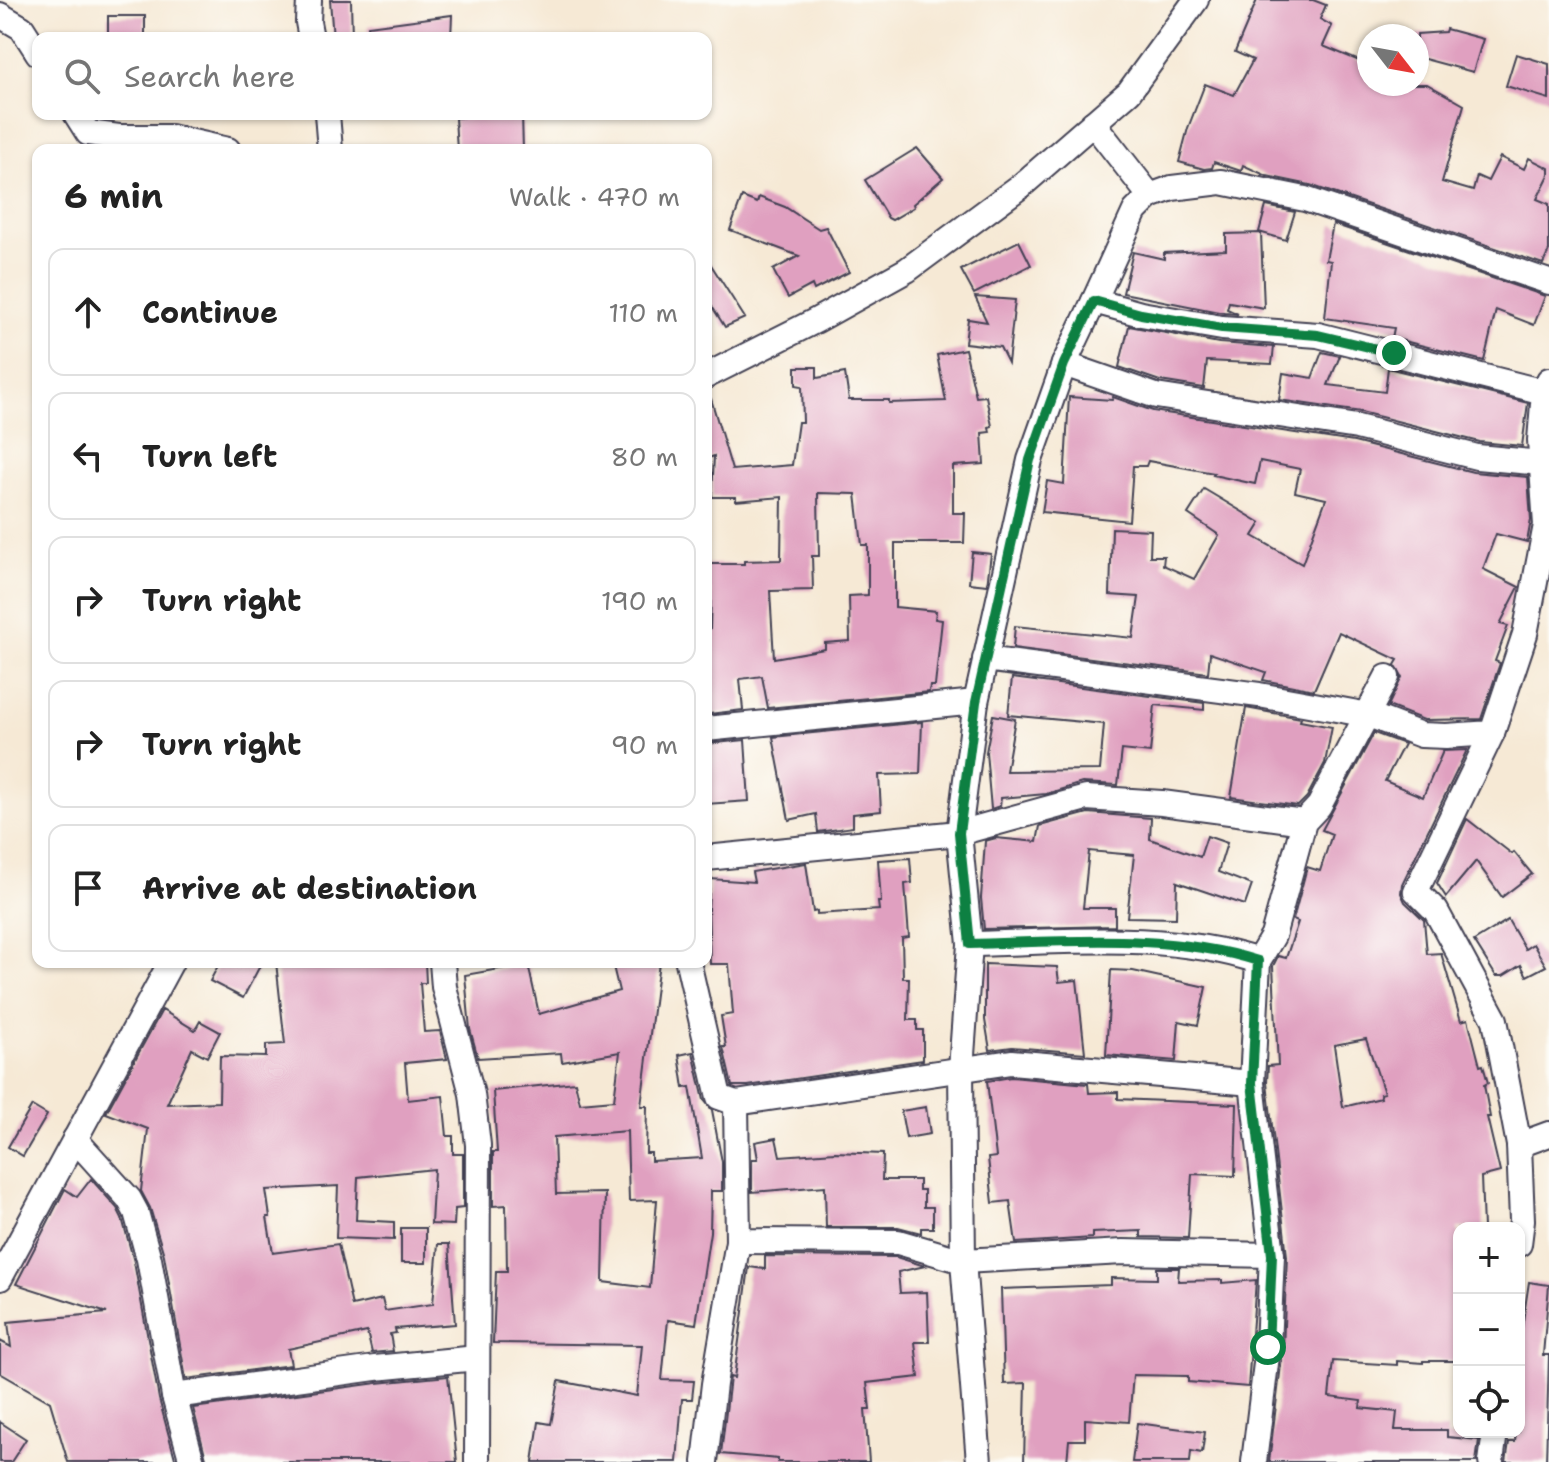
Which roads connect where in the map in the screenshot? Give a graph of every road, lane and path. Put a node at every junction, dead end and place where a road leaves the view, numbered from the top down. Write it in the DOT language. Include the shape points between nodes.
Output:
graph roads {
  1 [pos="309,0"];
  2 [pos="1196,0"];
  3 [pos="0,15"];
  4 [pos="310,32"];
  5 [pos="32,44"];
  6 [pos="80,120"];
  7 [pos="328,120"];
  8 [pos="1093,123"];
  9 [pos="201,144"];
  10 [pos="330,144"];
  11 [pos="1150,196"];
  12 [pos="1549,282"];
  13 [pos="1094,301"];
  14 [pos="1064,364"];
  15 [pos="712,373"];
  16 [pos="1546,386"];
  17 [pos="1542,463"];
  18 [pos="1547,526"];
  19 [pos="985,659"];
  20 [pos="1387,677"];
  21 [pos="976,702"];
  22 [pos="1369,715"];
  23 [pos="712,728"];
  24 [pos="1492,733"];
  25 [pos="1304,822"];
  26 [pos="959,833"];
  27 [pos="712,857"];
  28 [pos="970,944"];
  29 [pos="1258,961"];
  30 [pos="168,968"];
  31 [pos="442,968"];
  32 [pos="689,968"];
  33 [pos="961,1069"];
  34 [pos="1252,1083"];
  35 [pos="736,1103"];
  36 [pos="1549,1134"];
  37 [pos="75,1139"];
  38 [pos="1519,1145"];
  39 [pos="1522,1222"];
  40 [pos="738,1241"];
  41 [pos="1272,1255"];
  42 [pos="963,1261"];
  43 [pos="0,1278"];
  44 [pos="477,1358"];
  45 [pos="174,1396"];
  46 [pos="1494,1438"];
  47 [pos="192,1462"];
  48 [pos="477,1462"];
  49 [pos="705,1462"];
  50 [pos="979,1462"];
  51 [pos="1254,1462"];
  52 [pos="1491,1462"];
  1 -- 4 [label="street"];
  2 -- 8 [label="street" via="1129,92"];
  3 -- 5 [label="street" via="22,28"];
  6 -- 9 [label="street" via="88,133"];
  7 -- 10 [label="street"];
  8 -- 11 [label="street"];
  8 -- 15 [label="street" via="1022,185 907,270"];
  11 -- 12 [label="street" via="1221,182 1305,199"];
  11 -- 13 [label="street" via="1135,211"];
  13 -- 14 [label="street"];
  13 -- 16 [label="street" via="1222,328 1318,335"];
  14 -- 17 [label="street" via="1156,396 1357,427 1477,457"];
  14 -- 19 [label="street" via="1030,460"];
  16 -- 17 [label="street"];
  17 -- 18 [label="street"];
  18 -- 24 [label="street" via="1525,634"];
  19 -- 21 [label="street"];
  19 -- 22 [label="street"];
  20 -- 22 [label="street"];
  21 -- 23 [label="street"];
  21 -- 26 [label="street"];
  22 -- 24 [label="street" via="1421,735"];
  22 -- 25 [label="street" via="1319,806"];
  24 -- 38 [label="street" via="1416,891 1436,911 1495,1020"];
  25 -- 26 [label="street" via="1086,798"];
  25 -- 29 [label="street" via="1273,936"];
  26 -- 27 [label="street"];
  26 -- 28 [label="street"];
  28 -- 29 [label="street" via="1130,941 1229,952"];
  28 -- 33 [label="street"];
  29 -- 34 [label="street"];
  30 -- 37 [label="street"];
  31 -- 44 [label="street" via="472,1094 478,1145"];
  32 -- 35 [label="street" via="719,1097"];
  33 -- 34 [label="street" via="1011,1062"];
  33 -- 35 [label="street"];
  33 -- 42 [label="street"];
  34 -- 41 [label="street"];
  35 -- 40 [label="street"];
  36 -- 38 [label="street"];
  37 -- 43 [label="street"];
  37 -- 45 [label="street" via="136,1212"];
  38 -- 39 [label="street"];
  40 -- 42 [label="street" via="898,1242"];
  40 -- 49 [label="street"];
  41 -- 42 [label="street" via="1123,1252"];
  41 -- 51 [label="street"];
  42 -- 50 [label="street"];
  44 -- 45 [label="street"];
  44 -- 48 [label="street"];
  45 -- 47 [label="street"];
  46 -- 52 [label="street"];
}
